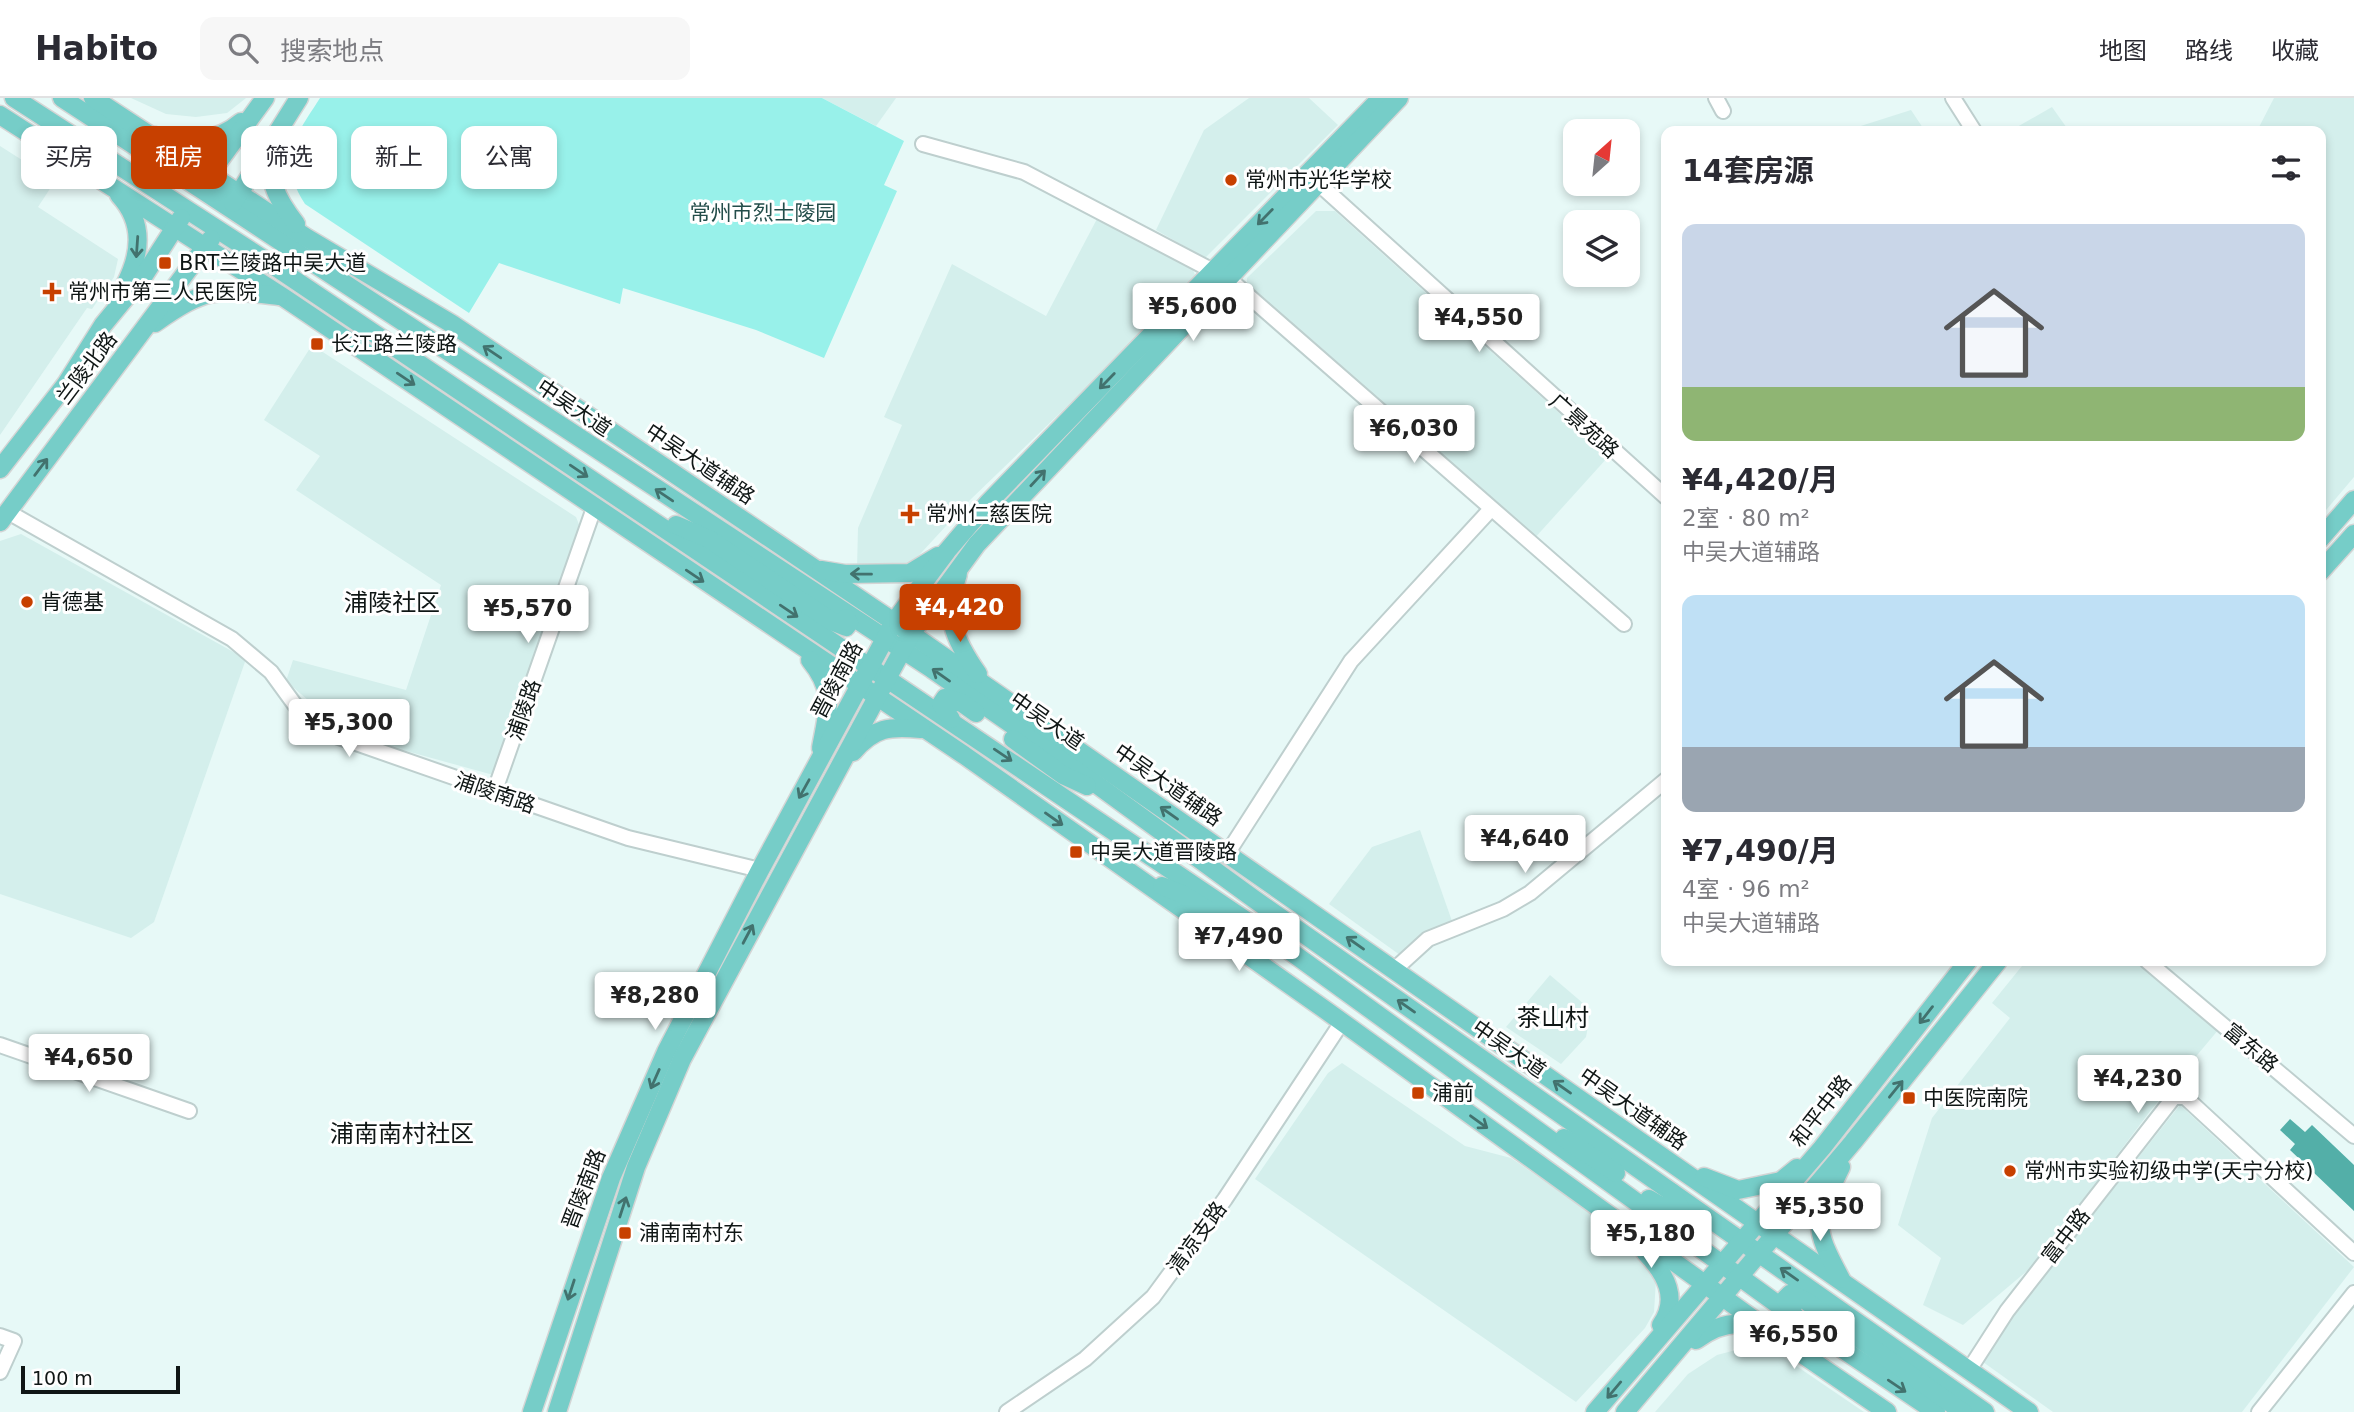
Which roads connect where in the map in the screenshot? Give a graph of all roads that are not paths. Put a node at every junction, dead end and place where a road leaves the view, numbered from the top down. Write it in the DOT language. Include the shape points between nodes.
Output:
graph roads {
  1 [pos="14,98"];
  2 [pos="62,98"];
  3 [pos="79,98"];
  4 [pos="93,98"];
  5 [pos="1381,98"];
  6 [pos="1399,98"];
  7 [pos="1716,98"];
  8 [pos="1953,98"];
  9 [pos="264,99"];
  10 [pos="0,101"];
  11 [pos="294,106"];
  12 [pos="1723,111"];
  13 [pos="0,115"];
  14 [pos="51,126"];
  15 [pos="58,126"];
  16 [pos="1971,126"];
  17 [pos="21,128"];
  18 [pos="131,131"];
  19 [pos="131,132"];
  20 [pos="227,133"];
  21 [pos="131,135"];
  22 [pos="923,144"];
  23 [pos="227,150"];
  24 [pos="117,163"];
  25 [pos="125,168"];
  26 [pos="131,170"];
  27 [pos="1318,184"];
  28 [pos="114,189"];
  29 [pos="115,189"];
  30 [pos="199,189"];
  31 [pos="216,189"];
  32 [pos="235,201"];
  33 [pos="187,209"];
  34 [pos="176,227"];
  35 [pos="217,228"];
  36 [pos="307,238"];
  37 [pos="284,243"];
  38 [pos="206,246"];
  39 [pos="271,264"];
  40 [pos="1221,275"];
  41 [pos="283,297"];
  42 [pos="365,297"];
  43 [pos="452,324"];
  44 [pos="103,325"];
  45 [pos="141,333"];
  46 [pos="382,338"];
  47 [pos="521,371"];
  48 [pos="473,400"];
  49 [pos="615,463"];
  50 [pos="0,469"];
  51 [pos="558,483"];
  52 [pos="1661,493"];
  53 [pos="2354,500"];
  54 [pos="594,508"];
  55 [pos="634,508"];
  56 [pos="1491,509"];
  57 [pos="4,517"];
  58 [pos="717,530"];
  59 [pos="2326,532"];
  60 [pos="2354,534"];
  61 [pos="634,535"];
  62 [pos="947,551"];
  63 [pos="2326,565"];
  64 [pos="961,566"];
  65 [pos="816,569"];
  66 [pos="758,589"];
  67 [pos="844,614"];
  68 [pos="894,622"];
  69 [pos="1624,624"];
  70 [pos="911,634"];
  71 [pos="885,639"];
  72 [pos="799,646"];
  73 [pos="902,650"];
  74 [pos="870,666"];
  75 [pos="887,678"];
  76 [pos="986,685"];
  77 [pos="859,686"];
  78 [pos="877,698"];
  79 [pos="926,704"];
  80 [pos="953,723"];
  81 [pos="924,729"];
  82 [pos="819,761"];
  83 [pos="1066,762"];
  84 [pos="835,773"];
  85 [pos="992,775"];
  86 [pos="1661,784"];
  87 [pos="1134,788"];
  88 [pos="494,793"];
  89 [pos="1121,802"];
  90 [pos="1227,854"];
  91 [pos="1246,867"];
  92 [pos="760,870"];
  93 [pos="1135,876"];
  94 [pos="1233,912"];
  95 [pos="1272,938"];
  96 [pos="1329,952"];
  97 [pos="1964,966"];
  98 [pos="1994,966"];
  99 [pos="2153,966"];
  100 [pos="1394,970"];
  101 [pos="1377,985"];
  102 [pos="1342,1022"];
  103 [pos="0,1045"];
  104 [pos="1429,1054"];
  105 [pos="1482,1091"];
  106 [pos="1543,1101"];
  107 [pos="189,1111"];
  108 [pos="1512,1113"];
  109 [pos="1589,1133"];
  110 [pos="2354,1136"];
  111 [pos="1853,1142"];
  112 [pos="1822,1148"];
  113 [pos="1677,1167"];
  114 [pos="1555,1177"];
  115 [pos="1669,1188"];
  116 [pos="1619,1224"];
  117 [pos="1759,1224"];
  118 [pos="1775,1235"];
  119 [pos="1744,1241"];
  120 [pos="1760,1253"];
  121 [pos="2354,1253"];
  122 [pos="1723,1265"];
  123 [pos="1740,1278"];
  124 [pos="1842,1282"];
  125 [pos="1705,1285"];
  126 [pos="2354,1293"];
  127 [pos="1723,1298"];
  128 [pos="1795,1317"];
  129 [pos="1755,1321"];
  130 [pos="1900,1322"];
  131 [pos="0,1336"];
  132 [pos="1835,1344"];
  133 [pos="1789,1345"];
  134 [pos="1676,1354"];
  135 [pos="1632,1367"];
  136 [pos="1969,1370"];
  137 [pos="0,1372"];
  138 [pos="1943,1383"];
  139 [pos="531,1412"];
  140 [pos="557,1412"];
  141 [pos="1007,1412"];
  142 [pos="1595,1412"];
  143 [pos="1625,1412"];
  144 [pos="1887,1412"];
  145 [pos="1936,1412"];
  146 [pos="1963,1412"];
  147 [pos="1985,1412"];
  148 [pos="2029,1412"];
  149 [pos="2259,1412"];
  1 -- 15 [label="main road"];
  2 -- 21 [label="main road"];
  3 -- 19 [label="main road"];
  4 -- 18 [label="main road"];
  5 -- 40 [label="main road, 晋陵南路, one-way"];
  6 -- 27 [label="main road, 晋陵南路"];
  7 -- 12 [label="street"];
  8 -- 16 [label="street"];
  9 -- 20 [label="main road"];
  9 -- 23 [label="main road, 兰陵北路"];
  10 -- 14 [label="main road"];
  11 -- 32 [label="main road, 兰陵北路"];
  11 -- 36 [label="main road" via="271,163 271,186"];
  13 -- 17 [label="main road"];
  22 -- 40 [label="street" via="1024,172"];
  24 -- 25 [label="main road"];
  25 -- 26 [label="main road"];
  25 -- 33 [label="main road"];
  27 -- 40 [label="main road, 晋陵南路"];
  27 -- 52 [label="street, 广景苑路"];
  28 -- 44 [label="main road, one-way" via="130,207 139,246 134,268"];
  29 -- 34 [label="main road"];
  30 -- 33 [label="main road, 兰陵北路"];
  31 -- 32 [label="main road, 中吴大道"];
  32 -- 35 [label="main road, 兰陵北路"];
  32 -- 36 [label="main road, 中吴大道辅路"];
  32 -- 37 [label="main road, 中吴大道"];
  33 -- 34 [label="main road, 兰陵北路"];
  33 -- 35 [label="main road"];
  34 -- 38 [label="main road"];
  34 -- 44 [label="main road, 兰陵北路"];
  35 -- 38 [label="main road, 兰陵北路"];
  35 -- 39 [label="main road"];
  36 -- 43 [label="main road, 中吴大道辅路"];
  37 -- 39 [label="main road" via="268,241 264,248"];
  37 -- 42 [label="main road, 中吴大道"];
  38 -- 41 [label="main road"];
  38 -- 45 [label="main road, 兰陵北路"];
  39 -- 46 [label="main road"];
  40 -- 56 [label="street"];
  40 -- 62 [label="main road, 晋陵南路, one-way" via="989,503"];
  64 -- 40 [label="main road, 晋陵南路, one-way"];
  41 -- 45 [label="main road" via="209,292 190,298"];
  41 -- 46 [label="main road" via="312,304"];
  41 -- 51 [label="main road, one-way"];
  42 -- 43 [label="main road"];
  42 -- 49 [label="main road, 中吴大道"];
  47 -- 43 [label="main road, 中吴大道辅路, one-way"];
  44 -- 50 [label="main road, 兰陵北路" via="66,384"];
  57 -- 45 [label="main road, 兰陵北路, one-way"];
  46 -- 48 [label="main road"];
  47 -- 49 [label="main road" via="537,392 586,427"];
  47 -- 65 [label="main road, 中吴大道辅路"];
  48 -- 51 [label="main road" via="529,446"];
  48 -- 55 [label="main road, one-way"];
  58 -- 49 [label="main road, 中吴大道, one-way"];
  51 -- 54 [label="main road"];
  53 -- 59 [label="main road"];
  54 -- 61 [label="main road"];
  54 -- 88 [label="street, 浦陵路"];
  55 -- 66 [label="main road"];
  55 -- 67 [label="main road" via="709,539 846,627 849,623"];
  56 -- 69 [label="street"];
  56 -- 90 [label="street" via="1351,661"];
  57 -- 88 [label="street, 浦陵南路" via="232,639 271,672 315,726"];
  58 -- 65 [label="main road" via="750,537 790,561"];
  58 -- 67 [label="main road, 中吴大道"];
  60 -- 63 [label="main road"];
  61 -- 66 [label="main road" via="690,553 739,586"];
  61 -- 72 [label="main road, one-way"];
  62 -- 65 [label="main road, one-way" via="910,573 845,574"];
  62 -- 68 [label="main road, 晋陵南路"];
  64 -- 70 [label="main road, 晋陵南路"];
  64 -- 76 [label="main road" via="952,594 952,625 957,645"];
  65 -- 68 [label="main road, 中吴大道辅路"];
  66 -- 74 [label="main road, one-way"];
  67 -- 71 [label="main road, 中吴大道"];
  68 -- 70 [label="main road, 中吴大道辅路"];
  68 -- 71 [label="main road, 晋陵南路"];
  70 -- 73 [label="main road, 晋陵南路"];
  70 -- 76 [label="main road, 中吴大道辅路"];
  71 -- 73 [label="main road, 中吴大道"];
  71 -- 74 [label="main road, 晋陵南路"];
  72 -- 77 [label="main road"];
  72 -- 82 [label="main road" via="825,678 828,704"];
  73 -- 75 [label="main road, 晋陵南路"];
  83 -- 73 [label="main road, 中吴大道, one-way"];
  74 -- 75 [label="main road"];
  74 -- 77 [label="main road, 晋陵南路"];
  75 -- 78 [label="main road, 晋陵南路"];
  75 -- 79 [label="main road"];
  76 -- 87 [label="main road, 中吴大道辅路"];
  77 -- 78 [label="main road"];
  77 -- 82 [label="main road, 晋陵南路"];
  78 -- 81 [label="main road"];
  78 -- 84 [label="main road, 晋陵南路"];
  79 -- 80 [label="main road"];
  79 -- 85 [label="main road"];
  80 -- 89 [label="main road" via="941,704 945,698 962,703 1063,775"];
  80 -- 94 [label="main road, one-way"];
  81 -- 84 [label="main road" via="892,726 864,738"];
  81 -- 85 [label="main road"];
  82 -- 92 [label="main road, 晋陵南路, one-way"];
  83 -- 87 [label="main road"];
  83 -- 89 [label="main road, 中吴大道"];
  140 -- 84 [label="main road, 晋陵南路, one-way" via="636,1167 682,1059"];
  85 -- 93 [label="main road, one-way"];
  86 -- 100 [label="street" via="1530,893 1428,939"];
  90 -- 87 [label="main road, 中吴大道辅路, one-way"];
  88 -- 92 [label="street, 浦陵南路" via="628,838"];
  89 -- 96 [label="main road, 中吴大道"];
  90 -- 91 [label="main road, 中吴大道辅路"];
  91 -- 96 [label="main road" via="1258,885"];
  100 -- 91 [label="main road, 中吴大道辅路, one-way"];
  92 -- 139 [label="main road, 晋陵南路, one-way" via="666,1052 611,1178"];
  93 -- 95 [label="main road" via="1182,894 1236,928"];
  93 -- 102 [label="main road"];
  94 -- 95 [label="main road"];
  94 -- 101 [label="main road" via="1285,936 1379,1000 1382,996"];
  95 -- 104 [label="main road"];
  96 -- 101 [label="main road, 中吴大道"];
  97 -- 112 [label="main road, 和平中路, one-way"];
  111 -- 98 [label="main road, 和平中路, one-way"];
  99 -- 110 [label="street, 富东路"];
  113 -- 100 [label="main road, 中吴大道辅路, one-way"];
  106 -- 101 [label="main road, 中吴大道, one-way"];
  102 -- 114 [label="main road, one-way"];
  102 -- 141 [label="street, 清凉支路" via="1218,1209 1153,1297 1085,1359"];
  103 -- 107 [label="street"];
  104 -- 105 [label="main road"];
  104 -- 109 [label="main road" via="1420,1040 1423,1035 1437,1037 1518,1094"];
  105 -- 108 [label="main road"];
  105 -- 115 [label="main road" via="1586,1151 1675,1214 1680,1208"];
  106 -- 109 [label="main road, 中吴大道"];
  106 -- 113 [label="main road" via="1600,1126 1650,1161"];
  108 -- 114 [label="main road"];
  108 -- 122 [label="main road"];
  109 -- 115 [label="main road, 中吴大道"];
  111 -- 118 [label="main road, 和平中路"];
  111 -- 124 [label="main road" via="1821,1206 1819,1238"];
  112 -- 113 [label="main road" via="1781,1181 1738,1190"];
  112 -- 117 [label="main road, 和平中路"];
  113 -- 117 [label="main road, 中吴大道辅路"];
  114 -- 116 [label="main road"];
  115 -- 119 [label="main road, 中吴大道"];
  116 -- 125 [label="main road"];
  116 -- 135 [label="main road" via="1663,1271 1671,1303"];
  117 -- 118 [label="main road, 中吴大道辅路"];
  117 -- 119 [label="main road, 和平中路"];
  118 -- 120 [label="main road, 和平中路"];
  118 -- 124 [label="main road, 中吴大道辅路"];
  119 -- 120 [label="main road, 中吴大道"];
  119 -- 122 [label="main road, 和平中路"];
  120 -- 123 [label="main road, 和平中路"];
  138 -- 120 [label="main road, 中吴大道, one-way"];
  121 -- 136 [label="street, 富中路" via="2185,1097 2174,1097 2007,1311"];
  122 -- 123 [label="main road"];
  122 -- 125 [label="main road, 和平中路"];
  123 -- 127 [label="main road, 和平中路"];
  123 -- 128 [label="main road"];
  124 -- 130 [label="main road, 中吴大道辅路"];
  125 -- 127 [label="main road"];
  125 -- 135 [label="main road, 和平中路"];
  126 -- 149 [label="street"];
  127 -- 129 [label="main road"];
  127 -- 134 [label="main road, 和平中路"];
  128 -- 132 [label="main road"];
  128 -- 146 [label="main road" via="1785,1299 1790,1294"];
  129 -- 132 [label="main road"];
  129 -- 133 [label="main road"];
  130 -- 136 [label="main road, 中吴大道辅路"];
  130 -- 138 [label="main road"];
  131 -- 137 [label="street" via="14,1341"];
  132 -- 145 [label="main road, one-way"];
  133 -- 134 [label="main road" via="1756,1327 1732,1324 1712,1328"];
  133 -- 144 [label="main road"];
  134 -- 143 [label="main road, 和平中路"];
  135 -- 142 [label="main road, 和平中路, one-way"];
  136 -- 148 [label="main road, 中吴大道辅路"];
  138 -- 147 [label="main road, 中吴大道"];
}
